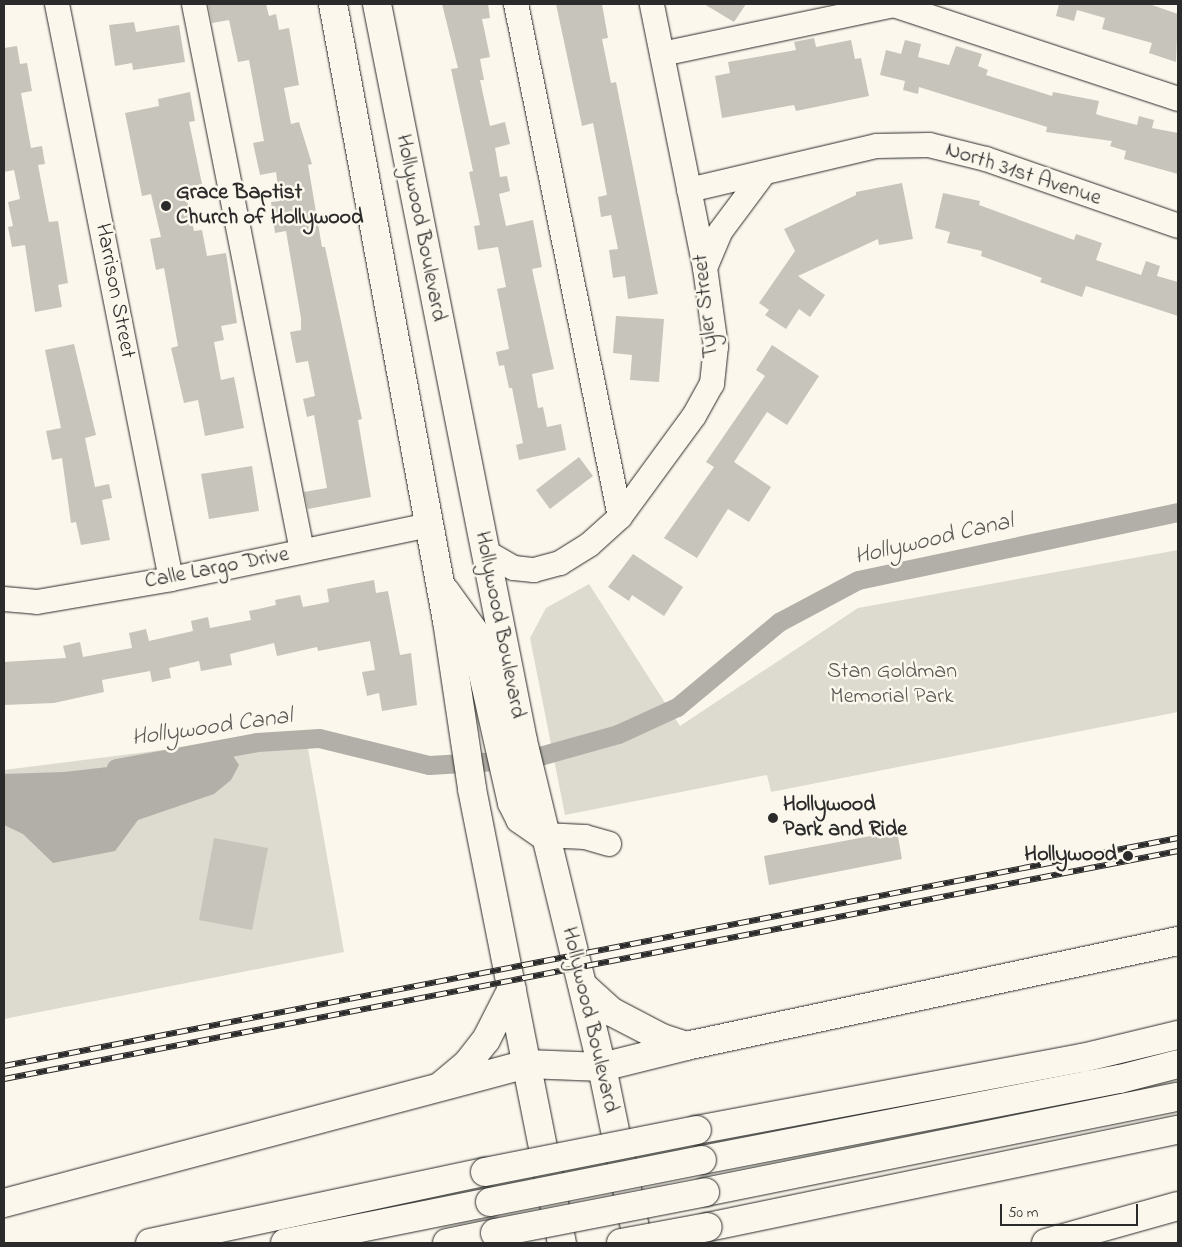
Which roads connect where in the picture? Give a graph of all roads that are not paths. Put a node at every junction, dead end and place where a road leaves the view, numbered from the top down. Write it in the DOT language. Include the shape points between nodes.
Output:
graph roads {
  1 [pos="56,4"];
  2 [pos="194,4"];
  3 [pos="333,4"];
  4 [pos="516,4"];
  5 [pos="652,4"];
  6 [pos="376,5"];
  7 [pos="662,54"];
  8 [pos="1178,99"];
  9 [pos="764,173"];
  10 [pos="689,190"];
  11 [pos="1178,226"];
  12 [pos="705,268"];
  13 [pos="620,517"];
  14 [pos="429,525"];
  15 [pos="302,551"];
  16 [pos="484,551"];
  17 [pos="171,579"];
  18 [pos="440,584"];
  19 [pos="4,599"];
  20 [pos="511,742"];
  21 [pos="543,836"];
  22 [pos="609,844"];
  23 [pos="1178,941"];
  24 [pos="583,986"];
  25 [pos="512,989"];
  26 [pos="1178,1035"];
  27 [pos="686,1046"];
  28 [pos="527,1064"];
  29 [pos="1178,1064"];
  30 [pos="602,1067"];
  31 [pos="437,1090"];
  32 [pos="1178,1097"];
  33 [pos="1178,1130"];
  34 [pos="4,1203"];
  35 [pos="1178,1206"];
  36 [pos="150,1243"];
  37 [pos="285,1243"];
  38 [pos="447,1243"];
  39 [pos="562,1243"];
  40 [pos="622,1243"];
  41 [pos="638,1243"];
  42 [pos="1046,1243"];
  1 -- 17 [label="street, Harrison Street"];
  2 -- 15 [label="street"];
  3 -- 14 [label="highway, Hollywood Boulevard"];
  4 -- 13 [label="street"];
  5 -- 7 [label="street, Tyler Street"];
  6 -- 16 [label="highway, Hollywood Boulevard"];
  7 -- 8 [label="street" via="894,5"];
  7 -- 10 [label="street, Tyler Street"];
  9 -- 10 [label="street, North 31st Avenue"];
  9 -- 11 [label="street, North 31st Avenue" via="877,146 929,145 986,159"];
  9 -- 12 [label="street" via="720,232"];
  10 -- 12 [label="street, Tyler Street"];
  12 -- 13 [label="street, Tyler Street" via="716,347 712,384 694,416"];
  13 -- 16 [label="street, Tyler Street" via="589,545 560,563 534,570 514,568"];
  14 -- 15 [label="street, Calle Largo Drive"];
  14 -- 18 [label="highway, Hollywood Boulevard"];
  15 -- 17 [label="street, Calle Largo Drive"];
  16 -- 20 [label="highway, Hollywood Boulevard"];
  17 -- 19 [label="street, Calle Largo Drive" via="37,602"];
  18 -- 20 [label="highway" via="472,630"];
  18 -- 25 [label="highway, Hollywood Boulevard" via="472,789"];
  20 -- 21 [label="highway, Hollywood Boulevard" via="530,776"];
  20 -- 21 [label="highway" via="504,769 512,803 520,819"];
  21 -- 22 [label="street" via="585,836"];
  21 -- 24 [label="highway, Hollywood Boulevard"];
  23 -- 27 [label="highway"];
  24 -- 27 [label="highway" via="612,1012 662,1038"];
  24 -- 30 [label="highway, Hollywood Boulevard"];
  25 -- 28 [label="highway, Hollywood Boulevard"];
  25 -- 31 [label="highway" via="486,1040 467,1064"];
  26 -- 36 [label="highway, bridge" via="1082,1058 485,1172"];
  27 -- 30 [label="highway"];
  28 -- 30 [label="highway"];
  28 -- 31 [label="highway"];
  28 -- 39 [label="highway, Hollywood Boulevard"];
  29 -- 37 [label="highway, bridge" via="1120,1079"];
  30 -- 41 [label="highway, Hollywood Boulevard"];
  31 -- 34 [label="highway"];
  32 -- 38 [label="highway, bridge"];
  33 -- 40 [label="highway, bridge"];
  35 -- 42 [label="highway"];
}
